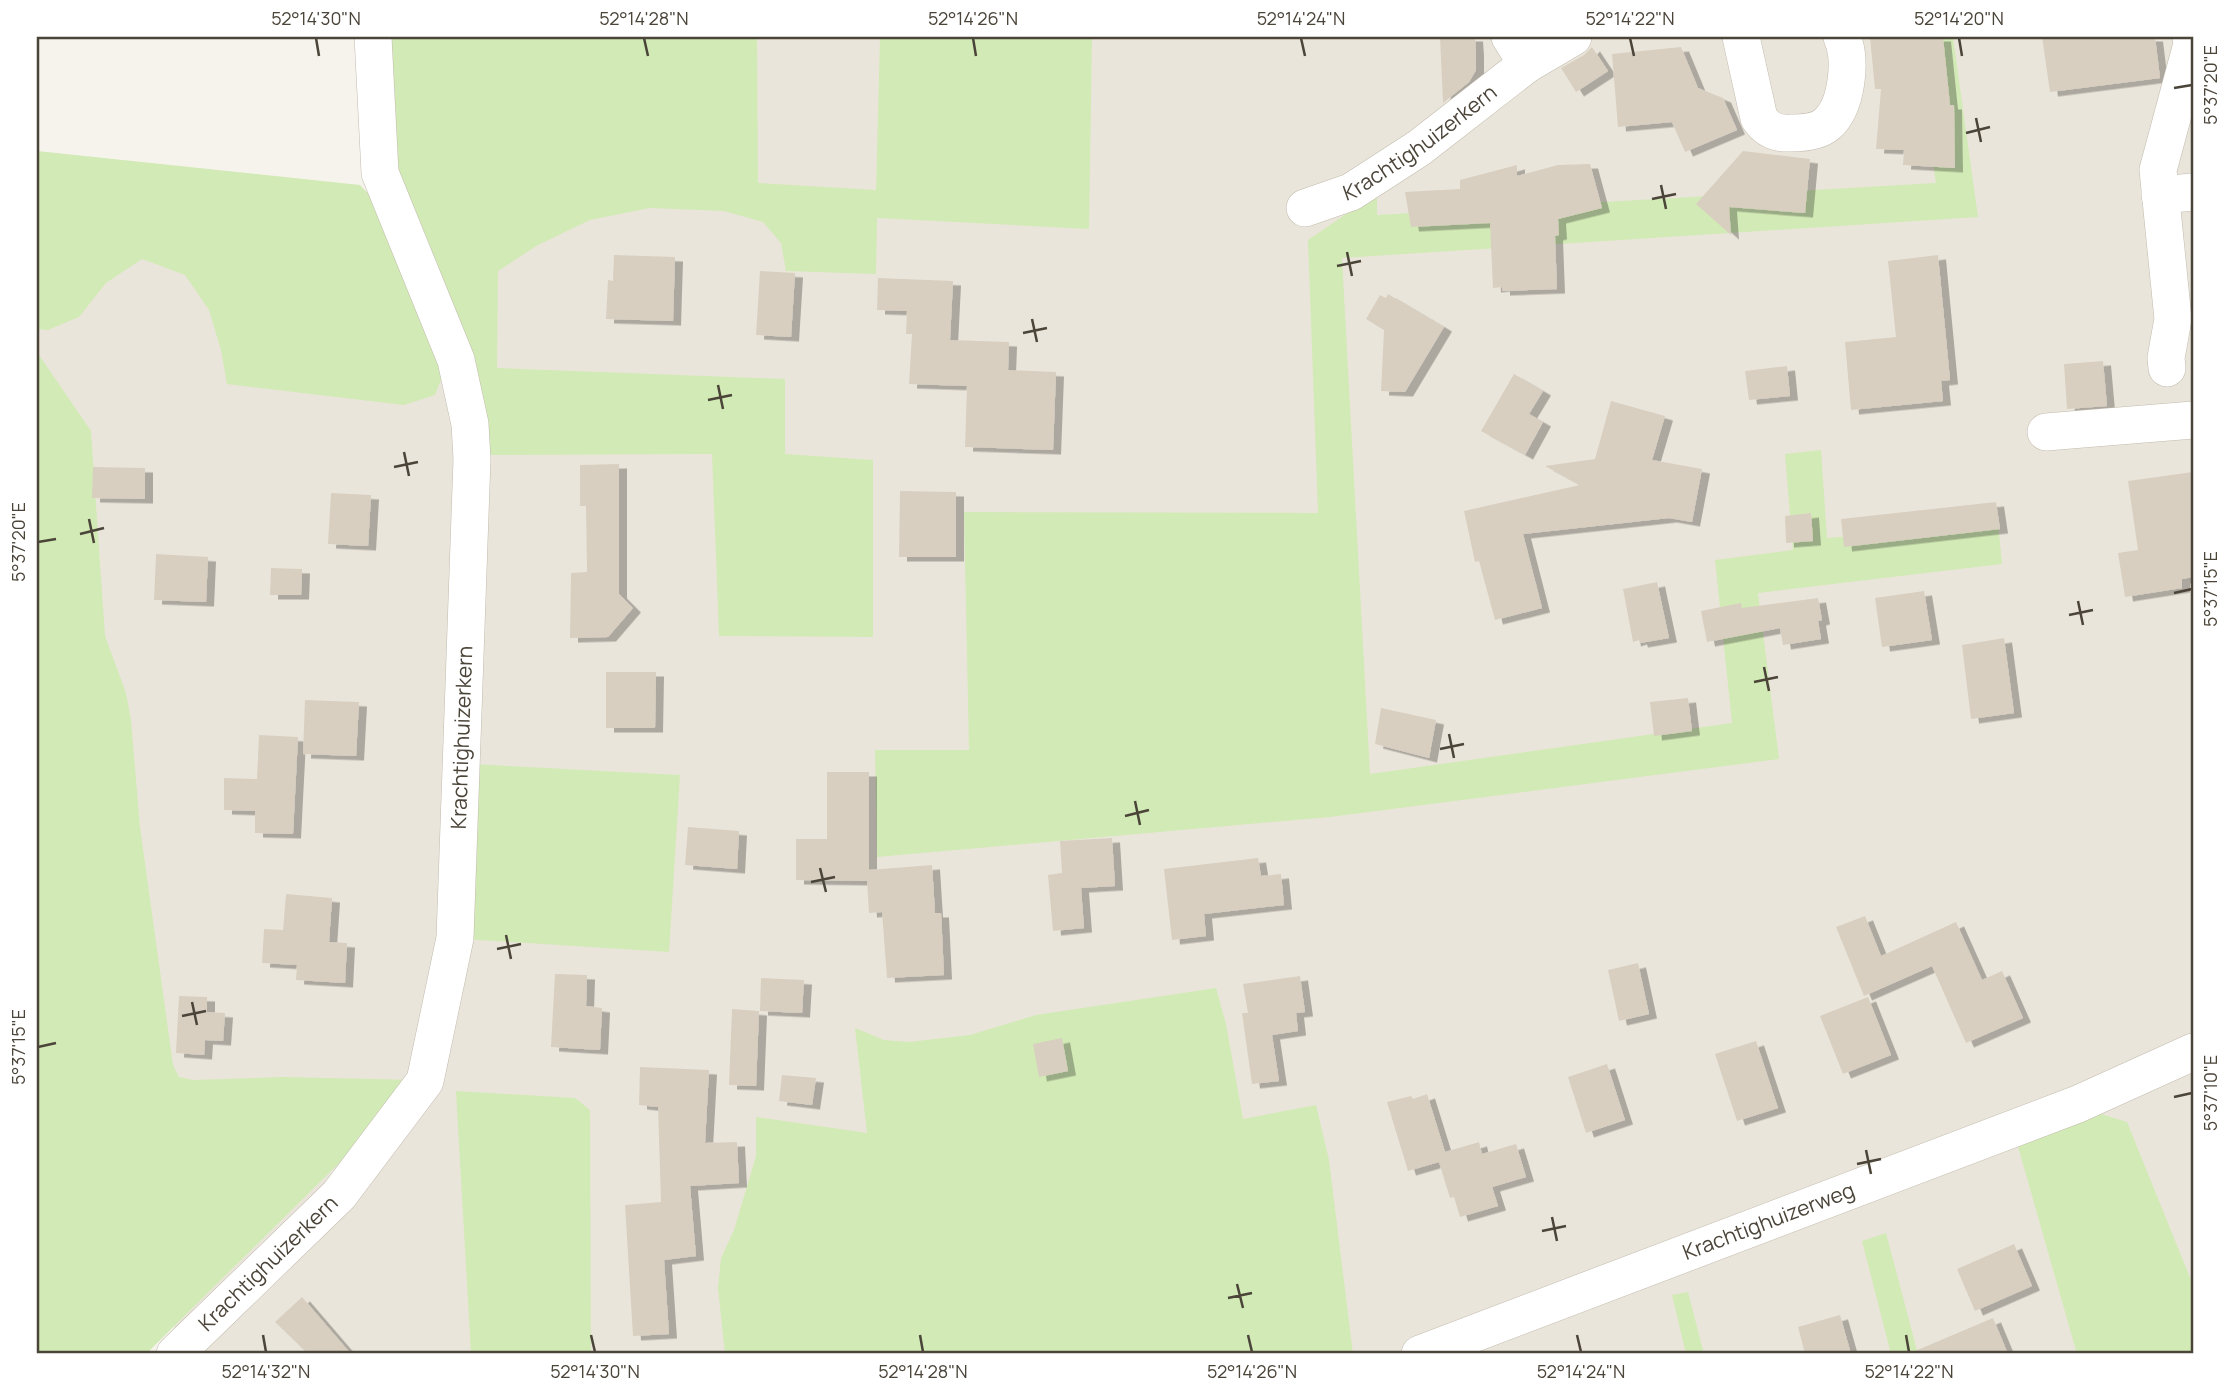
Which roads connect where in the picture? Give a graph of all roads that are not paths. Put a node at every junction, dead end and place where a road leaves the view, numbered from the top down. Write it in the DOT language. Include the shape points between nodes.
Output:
graph roads {
  1 [pos="373,37"];
  2 [pos="1573,37"];
  3 [pos="1741,37"];
  4 [pos="1842,37"];
  5 [pos="2191,37"];
  6 [pos="1518,50"];
  7 [pos="2177,193"];
  8 [pos="1306,208"];
  9 [pos="2167,368"];
  10 [pos="2193,419"];
  11 [pos="2046,432"];
  12 [pos="2193,1052"];
  13 [pos="175,1354"];
  14 [pos="1420,1354"];
  1 -- 13 [label="street, Krachtighuizerkern" via="380,173 456,360 470,424 455,938 425,1081 339,1195"];
  2 -- 6 [label="street, Krachtighuizerkern"];
  3 -- 4 [label="street" via="1759,118 1766,128 1782,134 1819,130 1837,112 1847,63"];
  5 -- 7 [label="street" via="2158,170"];
  6 -- 8 [label="street, Krachtighuizerkern" via="1419,148 1351,192"];
  7 -- 9 [label="street"];
  10 -- 11 [label="street"];
  12 -- 14 [label="street, Krachtighuizerweg" via="2078,1104"];
}
